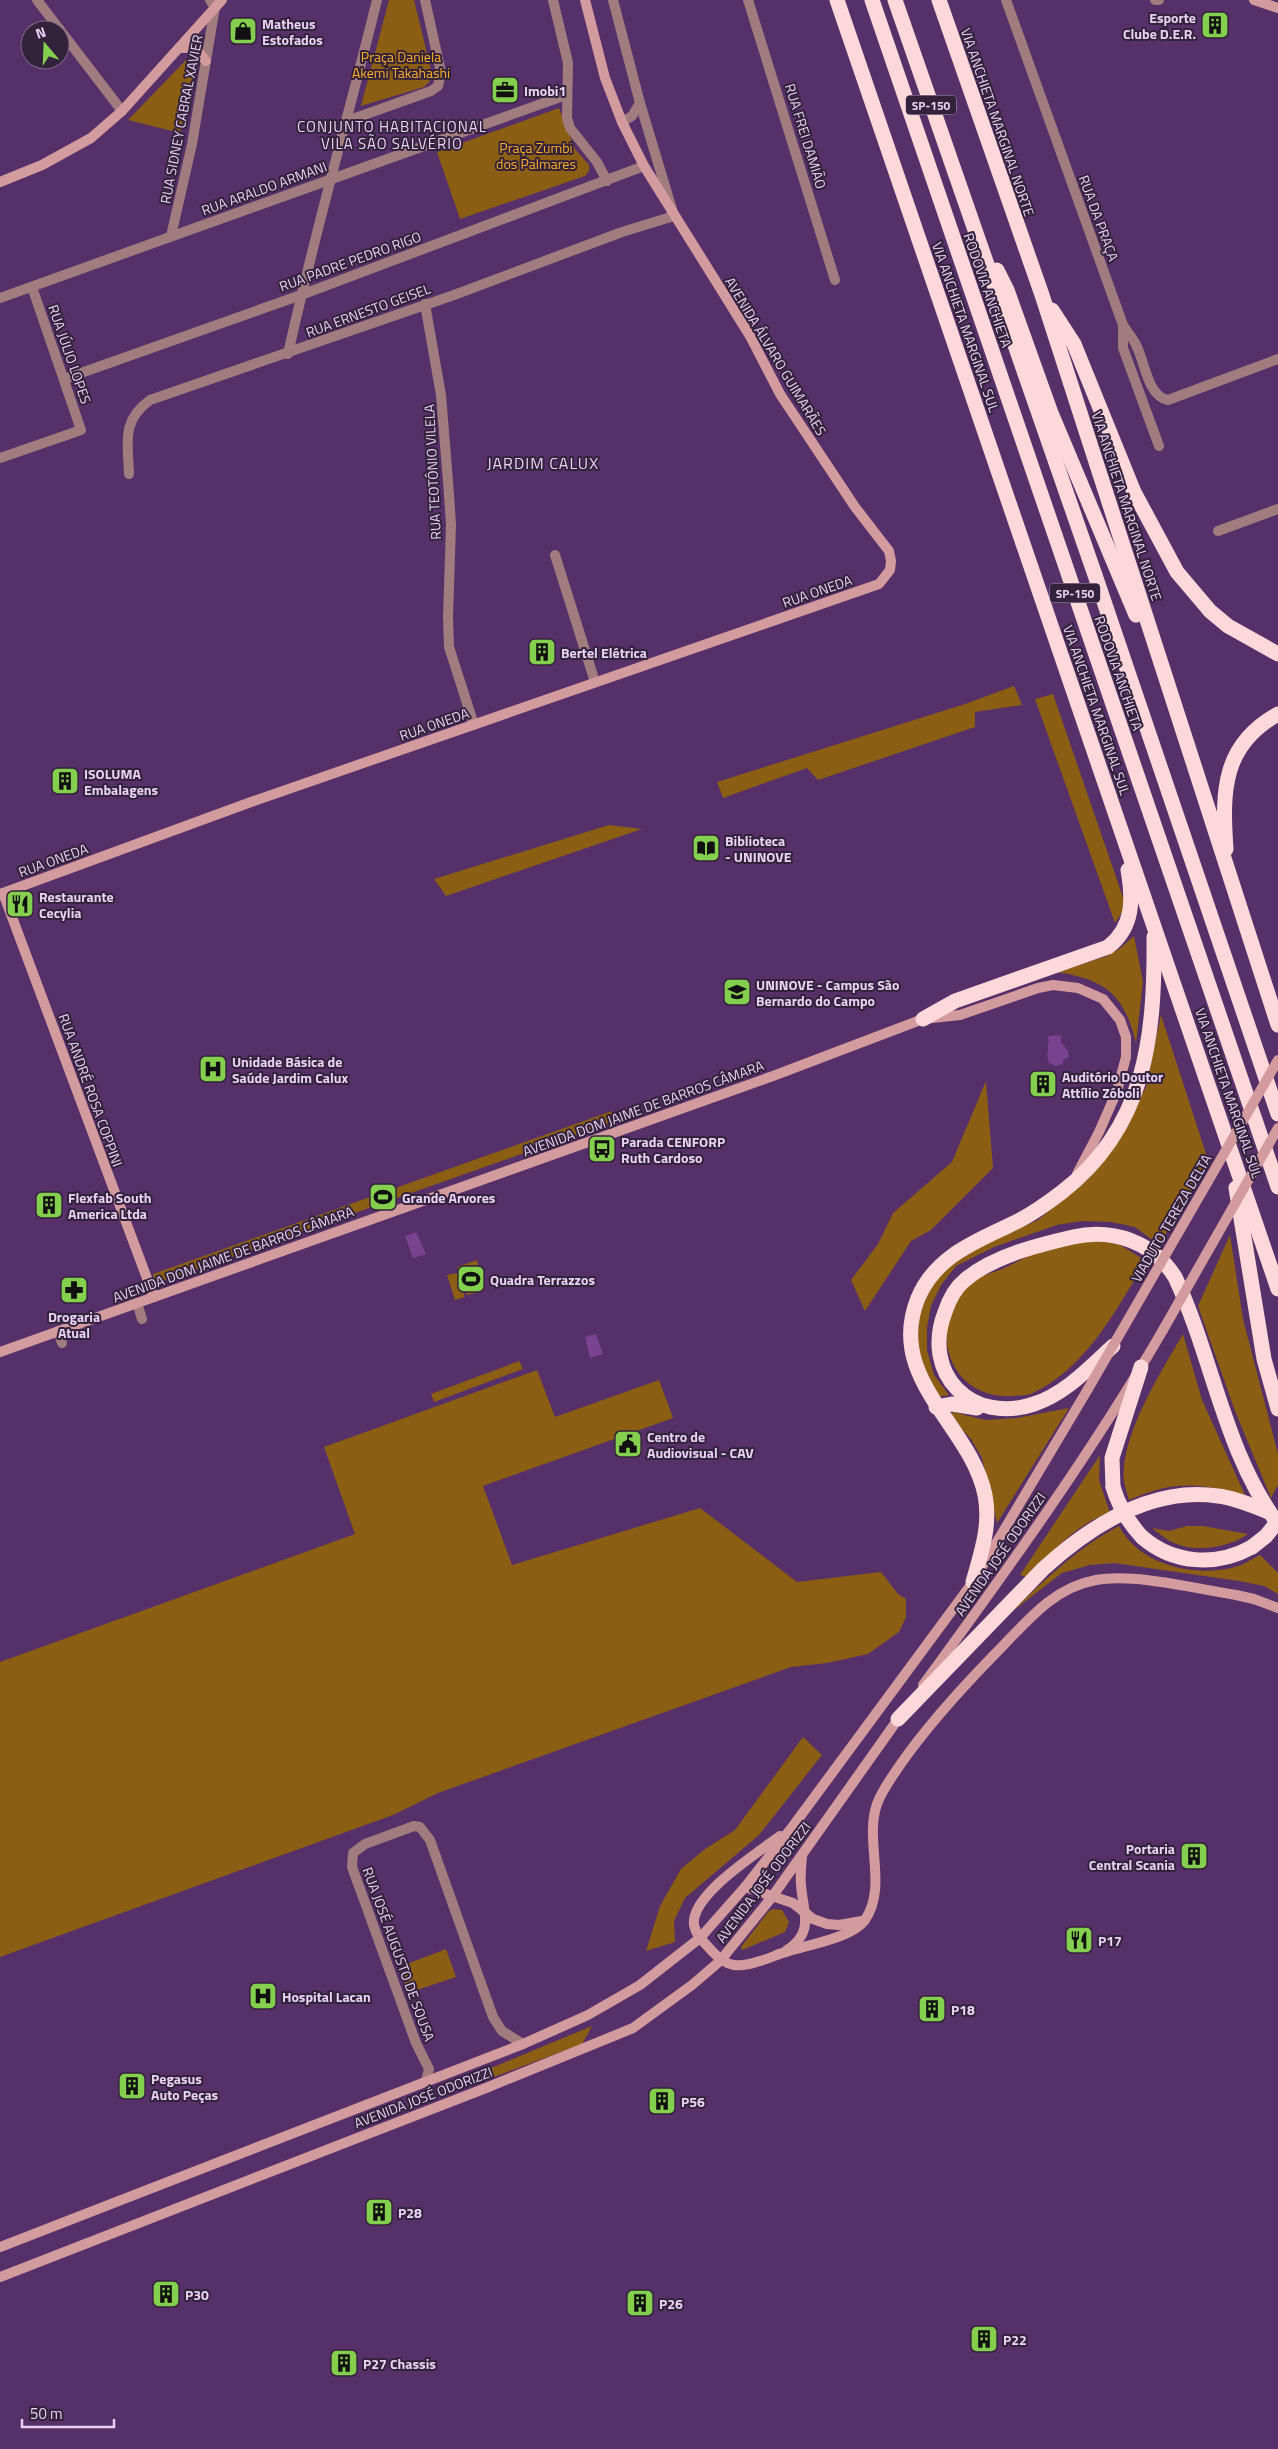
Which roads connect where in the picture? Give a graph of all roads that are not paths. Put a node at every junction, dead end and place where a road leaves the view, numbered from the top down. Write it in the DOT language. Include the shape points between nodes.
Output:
graph roads {
  1 [pos="37,0"];
  2 [pos="377,0"];
  3 [pos="425,0"];
  4 [pos="553,0"];
  5 [pos="585,0"];
  6 [pos="614,0"];
  7 [pos="748,0"];
  8 [pos="837,0"];
  9 [pos="872,0"];
  10 [pos="896,0"];
  11 [pos="939,0"];
  12 [pos="1006,0"];
  13 [pos="1254,0"];
  14 [pos="216,2"];
  15 [pos="1278,8"];
  16 [pos="52,20"];
  17 [pos="70,43"];
  18 [pos="178,48"];
  19 [pos="206,61"];
  20 [pos="566,95"];
  21 [pos="640,103"];
  22 [pos="122,112"];
  23 [pos="347,121"];
  24 [pos="622,122"];
  25 [pos="644,166"];
  26 [pos="1,179"];
  27 [pos="330,179"];
  28 [pos="607,181"];
  29 [pos="967,209"];
  30 [pos="674,216"];
  31 [pos="171,236"];
  32 [pos="835,280"];
  33 [pos="32,287"];
  34 [pos="301,295"];
  35 [pos="1042,295"];
  36 [pos="0,298"];
  37 [pos="425,304"];
  38 [pos="1123,325"];
  39 [pos="288,354"];
  40 [pos="1278,359"];
  41 [pos="64,379"];
  42 [pos="1159,446"];
  43 [pos="0,458"];
  44 [pos="129,474"];
  45 [pos="1278,509"];
  46 [pos="1218,531"];
  47 [pos="555,555"];
  48 [pos="879,584"];
  49 [pos="1278,654"];
  50 [pos="595,682"];
  51 [pos="1172,702"];
  52 [pos="1278,714"];
  53 [pos="474,725"];
  54 [pos="1118,820"];
  55 [pos="1228,873"];
  56 [pos="1,894"];
  57 [pos="1154,923"];
  58 [pos="923,1020"];
  59 [pos="1278,1025"];
  60 [pos="1278,1060"];
  61 [pos="1278,1114"];
  62 [pos="1278,1128"];
  63 [pos="1231,1149"];
  64 [pos="1070,1185"];
  65 [pos="1278,1187"];
  66 [pos="1278,1289"];
  67 [pos="154,1297"];
  68 [pos="137,1303"];
  69 [pos="142,1319"];
  70 [pos="58,1331"];
  71 [pos="62,1343"];
  72 [pos="1113,1346"];
  73 [pos="0,1352"];
  74 [pos="1142,1367"];
  75 [pos="1088,1390"];
  76 [pos="936,1407"];
  77 [pos="984,1407"];
  78 [pos="1278,1409"];
  79 [pos="1275,1519"];
  80 [pos="973,1582"];
  81 [pos="1278,1608"];
  82 [pos="898,1719"];
  83 [pos="793,1826"];
  84 [pos="802,1856"];
  85 [pos="745,1887"];
  86 [pos="772,1897"];
  87 [pos="806,1915"];
  88 [pos="864,1920"];
  89 [pos="700,1938"];
  90 [pos="784,1952"];
  91 [pos="720,1960"];
  92 [pos="523,2044"];
  93 [pos="426,2081"];
  94 [pos="0,2247"];
  95 [pos="0,2277"];
  1 -- 16 [label="street"];
  2 -- 23 [label="street"];
  3 -- 23 [label="street" via="441,72 438,86"];
  4 -- 20 [label="street" via="568,63"];
  5 -- 24 [label="street, AVENIDA ÁLVARO GUIMARÃES" via="605,78"];
  6 -- 21 [label="street, AVENIDA ÁLVARO GUIMARÃES"];
  7 -- 32 [label="street, RUA FREI DAMIÃO"];
  8 -- 54 [label="highway, VIA ANCHIETA MARGINAL SUL / SP-150"];
  9 -- 65 [label="highway, RODOVIA ANCHIETA / SP-150"];
  10 -- 29 [label="highway, RODOVIA ANCHIETA / SP-150"];
  11 -- 35 [label="highway, VIA ANCHIETA MARGINAL NORTE / SP-150"];
  12 -- 38 [label="street, RUA DA PRAÇA"];
  13 -- 15 [label="street"];
  14 -- 18 [label="street"];
  14 -- 19 [label="street, RUA SIDNEY CABRAL XAVIER"];
  17 -- 22 [label="street"];
  18 -- 19 [label="street" via="195,48"];
  18 -- 22 [label="street"];
  19 -- 31 [label="street, RUA SIDNEY CABRAL XAVIER" via="192,144"];
  20 -- 27 [label="street, RUA ARALDO ARMANI"];
  20 -- 28 [label="street" via="570,128 597,162"];
  21 -- 24 [label="street" via="637,111"];
  21 -- 30 [label="street, AVENIDA ÁLVARO GUIMARÃES"];
  22 -- 26 [label="street" via="70,152"];
  23 -- 27 [label="street"];
  24 -- 25 [label="street, AVENIDA ÁLVARO GUIMARÃES"];
  25 -- 28 [label="street, RUA PADRE PEDRO RIGO"];
  25 -- 30 [label="street, AVENIDA ÁLVARO GUIMARÃES"];
  27 -- 31 [label="street, RUA ARALDO ARMANI"];
  27 -- 34 [label="street"];
  28 -- 34 [label="street, RUA PADRE PEDRO RIGO"];
  29 -- 51 [label="highway" via="1007,290 1050,413"];
  29 -- 61 [label="highway, RODOVIA ANCHIETA / SP-150"];
  30 -- 37 [label="street, RUA ERNESTO GEISEL"];
  30 -- 48 [label="street, AVENIDA ÁLVARO GUIMARÃES" via="750,336 780,394 854,507 888,551 890,570"];
  31 -- 33 [label="street, RUA ARALDO ARMANI"];
  33 -- 36 [label="street, RUA ARALDO ARMANI"];
  33 -- 41 [label="street, RUA JÚLIO LOPES"];
  34 -- 39 [label="street"];
  34 -- 41 [label="street, RUA PADRE PEDRO RIGO"];
  35 -- 49 [label="highway" via="1074,344 1134,492 1176,572 1210,611 1228,626"];
  35 -- 51 [label="highway, VIA ANCHIETA MARGINAL NORTE / SP-150"];
  37 -- 39 [label="street, RUA ERNESTO GEISEL"];
  37 -- 53 [label="street, RUA TEOTÔNIO VILELA" via="441,395 449,494 449,648"];
  38 -- 40 [label="street" via="1136,344 1153,388 1162,399 1168,400"];
  38 -- 42 [label="street, RUA DA PRAÇA" via="1123,348"];
  39 -- 44 [label="street, RUA ERNESTO GEISEL" via="170,391 145,404 128,426"];
  41 -- 43 [label="street, RUA JÚLIO LOPES" via="81,430"];
  45 -- 46 [label="street"];
  47 -- 50 [label="street"];
  48 -- 50 [label="street, RUA ONEDA"];
  50 -- 53 [label="street, RUA ONEDA"];
  51 -- 55 [label="highway, VIA ANCHIETA MARGINAL NORTE / SP-150"];
  52 -- 55 [label="highway" via="1260,724 1248,736 1228,774 1224,803"];
  53 -- 56 [label="street, RUA ONEDA" via="251,802"];
  54 -- 57 [label="highway, VIA ANCHIETA MARGINAL SUL / SP-150"];
  54 -- 58 [label="highway" via="1132,904 1124,928 1112,943 1092,954 954,1001"];
  55 -- 59 [label="highway, VIA ANCHIETA MARGINAL NORTE / SP-150"];
  56 -- 67 [label="street, RUA ANDRÉ ROSA COPPINI"];
  57 -- 63 [label="highway, VIA ANCHIETA MARGINAL SUL / SP-150"];
  57 -- 64 [label="highway" via="1153,1012 1137,1088 1112,1140"];
  58 -- 64 [label="street, AVENIDA DOM JAIME DE BARROS CÂMARA" via="960,1015 1038,988 1061,985 1095,994 1115,1012 1126,1037 1124,1069 1099,1132"];
  58 -- 67 [label="street, AVENIDA DOM JAIME DE BARROS CÂMARA"];
  60 -- 72 [label="street, VIADUTO TEREZA DELTA, bridge"];
  62 -- 74 [label="street, bridge"];
  63 -- 66 [label="highway, VIA ANCHIETA MARGINAL SUL / SP-150"];
  63 -- 78 [label="highway" via="1262,1350"];
  64 -- 76 [label="highway" via="1023,1219 962,1248 943,1262 924,1286 915,1309 911,1341 919,1374"];
  67 -- 68 [label="street, AVENIDA DOM JAIME DE BARROS CÂMARA"];
  68 -- 69 [label="street"];
  68 -- 70 [label="street, AVENIDA DOM JAIME DE BARROS CÂMARA"];
  70 -- 71 [label="street"];
  70 -- 73 [label="street, AVENIDA DOM JAIME DE BARROS CÂMARA"];
  72 -- 75 [label="street, VIADUTO TEREZA DELTA, bridge"];
  72 -- 77 [label="highway" via="1062,1390 1045,1400 1026,1406"];
  74 -- 79 [label="highway, bridge" via="1112,1458 1113,1487 1126,1518 1142,1537 1171,1555 1194,1560 1227,1557 1252,1547 1266,1536"];
  74 -- 82 [label="street, AVENIDA JOSÉ ODORIZZI" via="1030,1538"];
  75 -- 80 [label="street, AVENIDA JOSÉ ODORIZZI"];
  76 -- 77 [label="highway" via="952,1404"];
  76 -- 80 [label="highway" via="976,1469 985,1495 987,1532"];
  77 -- 79 [label="highway" via="959,1392 942,1361 939,1340 942,1319 959,1287 973,1274 994,1263 1049,1243 1091,1234 1129,1240 1153,1251 1174,1277 1240,1459"];
  79 -- 82 [label="highway" via="1227,1497 1192,1495 1150,1503 1098,1526 1043,1569"];
  80 -- 83 [label="street, AVENIDA JOSÉ ODORIZZI"];
  81 -- 88 [label="street" via="1236,1595 1128,1579 1082,1584 1047,1603 949,1703 912,1747 888,1783 878,1801 873,1822 875,1892"];
  82 -- 84 [label="street, AVENIDA JOSÉ ODORIZZI"];
  83 -- 85 [label="street, AVENIDA JOSÉ ODORIZZI"];
  83 -- 89 [label="street" via="703,1900 696,1911 694,1924"];
  84 -- 86 [label="street, AVENIDA JOSÉ ODORIZZI"];
  84 -- 87 [label="street" via="800,1886"];
  85 -- 86 [label="street"];
  85 -- 89 [label="street, AVENIDA JOSÉ ODORIZZI"];
  86 -- 87 [label="street" via="793,1903"];
  86 -- 91 [label="street, AVENIDA JOSÉ ODORIZZI"];
  87 -- 88 [label="street" via="832,1925"];
  87 -- 90 [label="street" via="803,1934"];
  88 -- 90 [label="street" via="843,1934"];
  89 -- 91 [label="street"];
  89 -- 92 [label="street, AVENIDA JOSÉ ODORIZZI" via="633,1989 588,2016"];
  90 -- 91 [label="street" via="740,1967"];
  91 -- 95 [label="street, AVENIDA JOSÉ ODORIZZI" via="671,2002 630,2030"];
  92 -- 93 [label="street, AVENIDA JOSÉ ODORIZZI"];
  92 -- 93 [label="street, RUA JOSÉ AUGUSTO DE SOUSA" via="502,2031 493,2017 425,1832 414,1826 365,1844 353,1854 352,1867 416,2043 429,2069"];
  93 -- 94 [label="street, AVENIDA JOSÉ ODORIZZI"];
}
